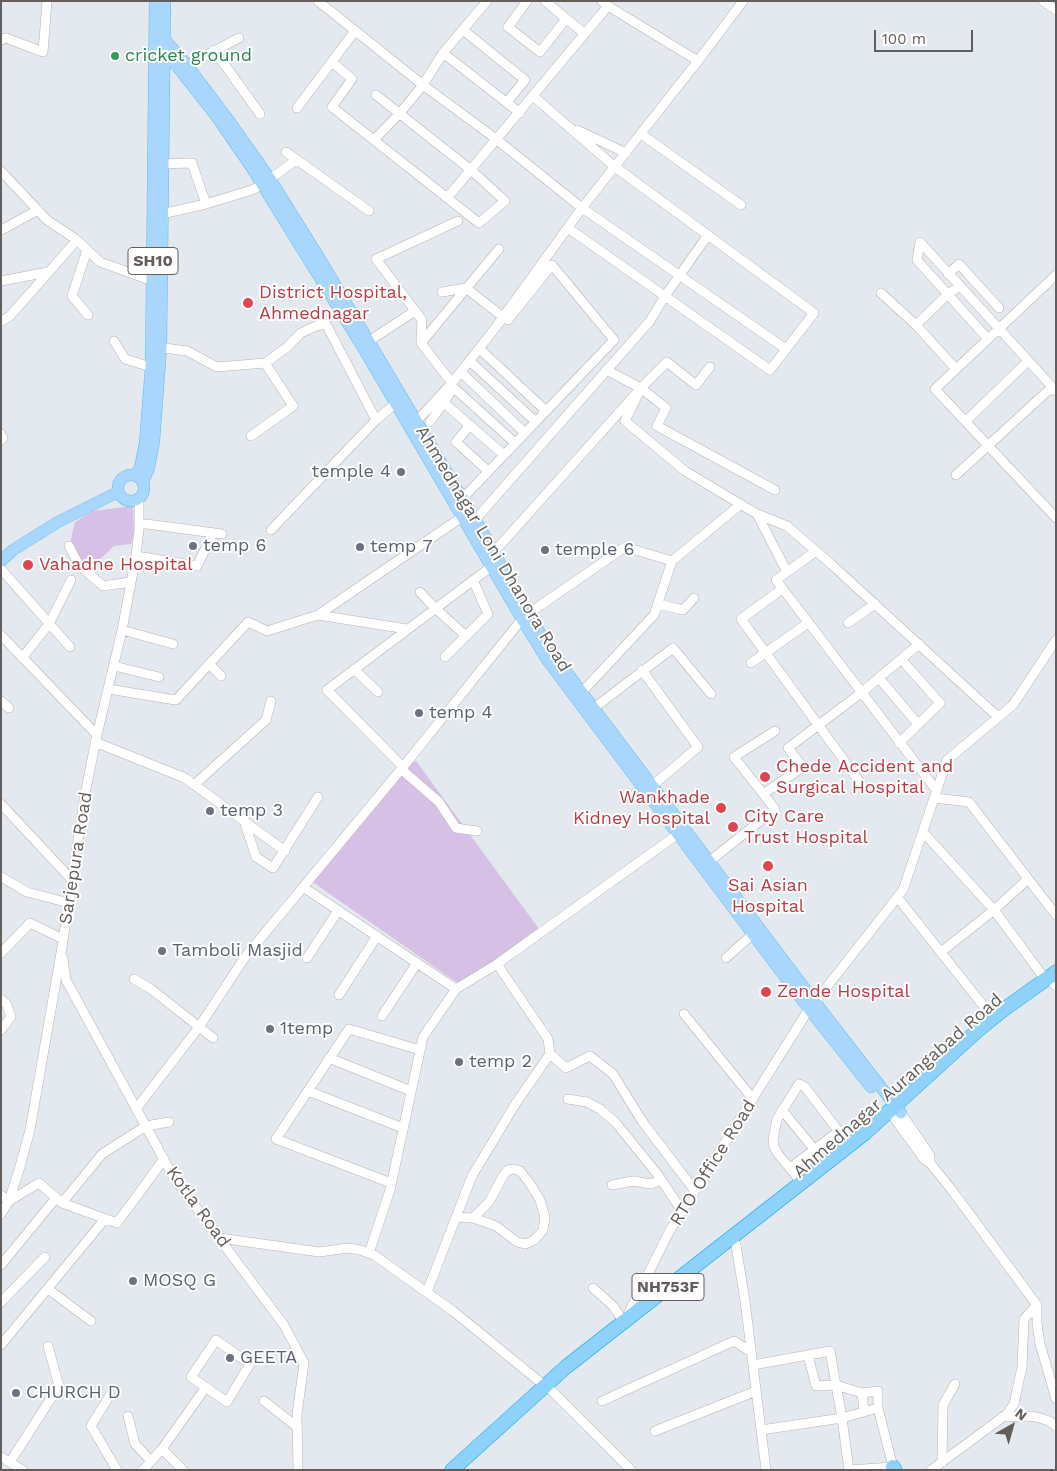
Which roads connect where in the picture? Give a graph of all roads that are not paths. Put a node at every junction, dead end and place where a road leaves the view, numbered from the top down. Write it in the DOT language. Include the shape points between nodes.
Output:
graph roads {
  1 [pos="47,1"];
  2 [pos="155,1"];
  3 [pos="165,1"];
  4 [pos="318,1"];
  5 [pos="487,1"];
  6 [pos="527,1"];
  7 [pos="545,1"];
  8 [pos="743,1"];
  9 [pos="1043,1"];
  10 [pos="605,4"];
  11 [pos="1056,10"];
  12 [pos="566,19"];
  13 [pos="462,30"];
  14 [pos="355,31"];
  15 [pos="585,34"];
  16 [pos="239,38"];
  17 [pos="1,40"];
  18 [pos="160,42"];
  19 [pos="214,50"];
  20 [pos="443,53"];
  21 [pos="698,61"];
  22 [pos="332,62"];
  23 [pos="183,68"];
  24 [pos="423,85"];
  25 [pos="376,95"];
  26 [pos="533,96"];
  27 [pos="506,102"];
  28 [pos="297,108"];
  29 [pos="520,112"];
  30 [pos="400,113"];
  31 [pos="260,114"];
  32 [pos="567,125"];
  33 [pos="641,134"];
  34 [pos="496,139"];
  35 [pos="374,140"];
  36 [pos="286,152"];
  37 [pos="626,153"];
  38 [pos="296,160"];
  39 [pos="157,164"];
  40 [pos="615,167"];
  41 [pos="1,170"];
  42 [pos="471,170"];
  43 [pos="266,182"];
  44 [pos="447,198"];
  45 [pos="206,204"];
  46 [pos="741,205"];
  47 [pos="582,208"];
  48 [pos="38,210"];
  49 [pos="369,211"];
  50 [pos="157,215"];
  51 [pos="458,221"];
  52 [pos="568,228"];
  53 [pos="1,230"];
  54 [pos="708,235"];
  55 [pos="77,240"];
  56 [pos="499,249"];
  57 [pos="87,250"];
  58 [pos="48,272"];
  59 [pos="948,274"];
  60 [pos="1056,275"];
  61 [pos="680,276"];
  62 [pos="1,281"];
  63 [pos="153,281"];
  64 [pos="960,286"];
  65 [pos="979,286"];
  66 [pos="466,288"];
  67 [pos="442,292"];
  68 [pos="881,293"];
  69 [pos="948,294"];
  70 [pos="665,296"];
  71 [pos="969,297"];
  72 [pos="999,308"];
  73 [pos="416,311"];
  74 [pos="88,315"];
  75 [pos="504,317"];
  76 [pos="1,321"];
  77 [pos="916,325"];
  78 [pos="998,329"];
  79 [pos="988,339"];
  80 [pos="114,341"];
  81 [pos="369,341"];
  82 [pos="421,343"];
  83 [pos="156,346"];
  84 [pos="786,349"];
  85 [pos="483,352"];
  86 [pos="1028,362"];
  87 [pos="265,363"];
  88 [pos="473,364"];
  89 [pos="151,367"];
  90 [pos="710,367"];
  91 [pos="956,369"];
  92 [pos="606,370"];
  93 [pos="464,376"];
  94 [pos="453,386"];
  95 [pos="569,386"];
  96 [pos="641,388"];
  97 [pos="1054,389"];
  98 [pos="582,397"];
  99 [pos="443,402"];
  100 [pos="395,404"];
  101 [pos="546,411"];
  102 [pos="376,420"];
  103 [pos="966,421"];
  104 [pos="430,422"];
  105 [pos="536,422"];
  106 [pos="412,425"];
  107 [pos="470,425"];
  108 [pos="525,433"];
  109 [pos="1,434"];
  110 [pos="251,436"];
  111 [pos="1,440"];
  112 [pos="515,443"];
  113 [pos="988,446"];
  114 [pos="504,455"];
  115 [pos="488,472"];
  116 [pos="956,475"];
  117 [pos="139,479"];
  118 [pos="775,490"];
  119 [pos="118,492"];
  120 [pos="139,499"];
  121 [pos="462,499"];
  122 [pos="741,504"];
  123 [pos="757,514"];
  124 [pos="462,517"];
  125 [pos="1056,518"];
  126 [pos="475,520"];
  127 [pos="140,523"];
  128 [pos="271,530"];
  129 [pos="69,546"];
  130 [pos="816,551"];
  131 [pos="494,552"];
  132 [pos="136,556"];
  133 [pos="1,561"];
  134 [pos="672,561"];
  135 [pos="491,567"];
  136 [pos="1,569"];
  137 [pos="787,572"];
  138 [pos="71,580"];
  139 [pos="473,580"];
  140 [pos="131,582"];
  141 [pos="782,589"];
  142 [pos="420,592"];
  143 [pos="694,598"];
  144 [pos="658,604"];
  145 [pos="875,604"];
  146 [pos="435,608"];
  147 [pos="318,616"];
  148 [pos="525,617"];
  149 [pos="808,623"];
  150 [pos="848,623"];
  151 [pos="49,624"];
  152 [pos="407,629"];
  153 [pos="122,630"];
  154 [pos="1,636"];
  155 [pos="466,636"];
  156 [pos="1056,640"];
  157 [pos="173,644"];
  158 [pos="919,644"];
  159 [pos="70,647"];
  160 [pos="766,653"];
  161 [pos="445,657"];
  162 [pos="22,658"];
  163 [pos="901,659"];
  164 [pos="751,663"];
  165 [pos="209,664"];
  166 [pos="114,666"];
  167 [pos="354,669"];
  168 [pos="642,670"];
  169 [pos="221,676"];
  170 [pos="159,677"];
  171 [pos="879,678"];
  172 [pos="108,689"];
  173 [pos="378,692"];
  174 [pos="582,692"];
  175 [pos="861,692"];
  176 [pos="711,694"];
  177 [pos="1,701"];
  178 [pos="271,702"];
  179 [pos="9,708"];
  180 [pos="594,708"];
  181 [pos="998,717"];
  182 [pos="818,724"];
  183 [pos="918,724"];
  184 [pos="775,731"];
  185 [pos="96,739"];
  186 [pos="899,743"];
  187 [pos="402,768"];
  188 [pos="194,785"];
  189 [pos="862,785"];
  190 [pos="652,786"];
  191 [pos="763,794"];
  192 [pos="936,795"];
  193 [pos="318,797"];
  194 [pos="1,804"];
  195 [pos="244,821"];
  196 [pos="477,831"];
  197 [pos="923,832"];
  198 [pos="678,834"];
  199 [pos="285,850"];
  200 [pos="710,861"];
  201 [pos="1,877"];
  202 [pos="1028,879"];
  203 [pos="72,880"];
  204 [pos="303,887"];
  205 [pos="897,898"];
  206 [pos="69,903"];
  207 [pos="994,910"];
  208 [pos="338,911"];
  209 [pos="1056,916"];
  210 [pos="754,933"];
  211 [pos="377,936"];
  212 [pos="63,943"];
  213 [pos="941,952"];
  214 [pos="1,953"];
  215 [pos="307,958"];
  216 [pos="726,958"];
  217 [pos="417,963"];
  218 [pos="497,964"];
  219 [pos="134,979"];
  220 [pos="1053,980"];
  221 [pos="456,989"];
  222 [pos="339,995"];
  223 [pos="1,999"];
  224 [pos="812,1005"];
  225 [pos="684,1014"];
  226 [pos="382,1016"];
  227 [pos="993,1018"];
  228 [pos="199,1027"];
  229 [pos="1,1030"];
  230 [pos="213,1038"];
  231 [pos="420,1050"];
  232 [pos="550,1054"];
  233 [pos="329,1058"];
  234 [pos="411,1091"];
  235 [pos="308,1092"];
  236 [pos="568,1099"];
  237 [pos="753,1099"];
  238 [pos="136,1109"];
  239 [pos="782,1110"];
  240 [pos="895,1112"];
  241 [pos="169,1122"];
  242 [pos="146,1126"];
  243 [pos="403,1128"];
  244 [pos="839,1132"];
  245 [pos="849,1145"];
  246 [pos="814,1149"];
  247 [pos="164,1159"];
  248 [pos="790,1168"];
  249 [pos="662,1180"];
  250 [pos="391,1183"];
  251 [pos="802,1183"];
  252 [pos="612,1185"];
  253 [pos="695,1191"];
  254 [pos="1,1195"];
  255 [pos="59,1200"];
  256 [pos="9,1201"];
  257 [pos="682,1211"];
  258 [pos="1,1214"];
  259 [pos="456,1217"];
  260 [pos="473,1218"];
  261 [pos="105,1219"];
  262 [pos="220,1238"];
  263 [pos="736,1245"];
  264 [pos="369,1253"];
  265 [pos="45,1257"];
  266 [pos="1,1265"];
  267 [pos="593,1288"];
  268 [pos="48,1289"];
  269 [pos="427,1292"];
  270 [pos="1,1302"];
  271 [pos="1037,1306"];
  272 [pos="91,1321"];
  273 [pos="624,1322"];
  274 [pos="1,1345"];
  275 [pos="48,1346"];
  276 [pos="751,1352"];
  277 [pos="808,1355"];
  278 [pos="753,1365"];
  279 [pos="955,1384"];
  280 [pos="836,1386"];
  281 [pos="206,1387"];
  282 [pos="548,1389"];
  283 [pos="756,1391"];
  284 [pos="862,1393"];
  285 [pos="110,1395"];
  286 [pos="1056,1399"];
  287 [pos="264,1401"];
  288 [pos="602,1401"];
  289 [pos="878,1408"];
  290 [pos="864,1412"];
  291 [pos="128,1416"];
  292 [pos="1002,1417"];
  293 [pos="842,1418"];
  294 [pos="1056,1426"];
  295 [pos="297,1427"];
  296 [pos="761,1430"];
  297 [pos="655,1431"];
  298 [pos="162,1449"];
  299 [pos="1,1457"];
  300 [pos="151,1461"];
  301 [pos="10,1462"];
  302 [pos="942,1462"];
  303 [pos="894,1468"];
  304 [pos="23,1470"];
  305 [pos="117,1470"];
  306 [pos="143,1470"];
  307 [pos="183,1470"];
  308 [pos="298,1470"];
  309 [pos="452,1470"];
  310 [pos="465,1470"];
  311 [pos="631,1470"];
  312 [pos="766,1470"];
  313 [pos="930,1470"];
  1 -- 17 [label="street" via="43,52 6,38"];
  2 -- 18 [label="main road, SH10"];
  3 -- 18 [label="main road, SH10"];
  4 -- 14 [label="street"];
  5 -- 13 [label="street"];
  6 -- 12 [label="street" via="508,27 540,52"];
  7 -- 12 [label="street"];
  8 -- 21 [label="street"];
  9 -- 11 [label="street"];
  10 -- 15 [label="street"];
  10 -- 21 [label="street"];
  12 -- 15 [label="street"];
  13 -- 20 [label="street"];
  13 -- 27 [label="street" via="525,80"];
  14 -- 22 [label="street"];
  14 -- 24 [label="street"];
  15 -- 26 [label="street"];
  16 -- 19 [label="street"];
  18 -- 23 [label="main road, Ahmednagar Loni Dhanora Road"];
  18 -- 39 [label="main road, SH10"];
  19 -- 23 [label="street"];
  19 -- 31 [label="street"];
  20 -- 24 [label="street"];
  20 -- 27 [label="street"];
  21 -- 33 [label="street"];
  22 -- 28 [label="street"];
  22 -- 35 [label="street" via="352,79 332,107"];
  23 -- 43 [label="main road, Ahmednagar Loni Dhanora Road" via="227,118"];
  24 -- 30 [label="street"];
  24 -- 34 [label="street"];
  25 -- 30 [label="street"];
  26 -- 29 [label="street"];
  26 -- 32 [label="street"];
  27 -- 29 [label="street"];
  29 -- 34 [label="street"];
  30 -- 35 [label="street"];
  30 -- 42 [label="street"];
  32 -- 37 [label="street"];
  32 -- 40 [label="street"];
  33 -- 37 [label="street"];
  33 -- 46 [label="street"];
  34 -- 42 [label="street"];
  34 -- 47 [label="street"];
  35 -- 44 [label="street"];
  36 -- 38 [label="street"];
  37 -- 40 [label="street"];
  38 -- 43 [label="street"];
  38 -- 49 [label="street"];
  39 -- 45 [label="street" via="192,163"];
  39 -- 50 [label="main road, SH10"];
  40 -- 47 [label="street"];
  40 -- 54 [label="street"];
  41 -- 48 [label="street"];
  42 -- 44 [label="street"];
  42 -- 44 [label="street" via="505,201 479,223"];
  43 -- 45 [label="street" via="252,190"];
  43 -- 81 [label="main road, Ahmednagar Loni Dhanora Road"];
  43 -- 100 [label="main road, Ahmednagar Loni Dhanora Road"];
  45 -- 50 [label="street"];
  47 -- 52 [label="street"];
  47 -- 61 [label="street"];
  48 -- 53 [label="street"];
  48 -- 55 [label="street"];
  50 -- 63 [label="main road, SH10"];
  50 -- 83 [label="main road, SH10" via="163,256"];
  51 -- 73 [label="street" via="376,259"];
  52 -- 70 [label="street"];
  52 -- 75 [label="street"];
  54 -- 61 [label="street"];
  54 -- 84 [label="street" via="814,313"];
  55 -- 57 [label="street"];
  55 -- 58 [label="street"];
  56 -- 66 [label="street"];
  57 -- 63 [label="street" via="100,262"];
  57 -- 74 [label="street" via="72,296"];
  58 -- 62 [label="street"];
  58 -- 76 [label="street" via="10,316"];
  59 -- 64 [label="street"];
  59 -- 65 [label="street" via="959,264"];
  59 -- 69 [label="street" via="920,242 917,260"];
  60 -- 78 [label="street"];
  61 -- 70 [label="street"];
  61 -- 84 [label="street"];
  63 -- 83 [label="main road, SH10"];
  64 -- 69 [label="street"];
  64 -- 71 [label="street"];
  65 -- 71 [label="street"];
  65 -- 72 [label="street"];
  66 -- 67 [label="street"];
  66 -- 75 [label="street"];
  66 -- 82 [label="street"];
  68 -- 77 [label="street"];
  69 -- 77 [label="street"];
  69 -- 79 [label="street"];
  70 -- 84 [label="street" via="770,370"];
  70 -- 92 [label="street" via="650,321"];
  71 -- 78 [label="street"];
  73 -- 81 [label="street"];
  73 -- 82 [label="street" via="422,320"];
  75 -- 94 [label="street"];
  77 -- 91 [label="street"];
  78 -- 79 [label="street"];
  78 -- 86 [label="street"];
  79 -- 91 [label="street"];
  80 -- 89 [label="street" via="125,359"];
  81 -- 106 [label="main road, Ahmednagar Loni Dhanora Road"];
  82 -- 94 [label="street"];
  83 -- 87 [label="street" via="187,351 217,367"];
  83 -- 89 [label="main road, SH10"];
  83 -- 117 [label="main road, SH10" via="154,441 149,468"];
  85 -- 88 [label="street"];
  85 -- 95 [label="street" via="552,265 614,340"];
  85 -- 101 [label="street"];
  86 -- 97 [label="street"];
  86 -- 103 [label="street"];
  87 -- 102 [label="street" via="301,333 326,324"];
  87 -- 110 [label="street" via="293,406"];
  88 -- 93 [label="street"];
  88 -- 105 [label="street"];
  89 -- 117 [label="main road, SH10"];
  90 -- 96 [label="street" via="696,385 667,362"];
  91 -- 103 [label="street" via="935,389"];
  92 -- 96 [label="street"];
  92 -- 98 [label="street"];
  93 -- 94 [label="street"];
  93 -- 108 [label="street"];
  94 -- 99 [label="street"];
  94 -- 106 [label="street"];
  94 -- 112 [label="street"];
  95 -- 98 [label="street"];
  95 -- 101 [label="street"];
  96 -- 118 [label="street" via="666,408 656,426"];
  96 -- 122 [label="street" via="625,421 685,471"];
  96 -- 131 [label="street"];
  97 -- 113 [label="street"];
  98 -- 126 [label="street"];
  99 -- 104 [label="street"];
  99 -- 107 [label="street"];
  100 -- 102 [label="street"];
  100 -- 106 [label="main road, Ahmednagar Loni Dhanora Road"];
  101 -- 105 [label="street"];
  102 -- 128 [label="street"];
  103 -- 113 [label="street"];
  105 -- 108 [label="street"];
  106 -- 121 [label="main road, Ahmednagar Loni Dhanora Road"];
  106 -- 124 [label="main road, Ahmednagar Loni Dhanora Road"];
  107 -- 114 [label="street"];
  107 -- 115 [label="street" via="456,442"];
  108 -- 112 [label="street"];
  109 -- 111 [label="street"];
  112 -- 114 [label="street"];
  113 -- 116 [label="street"];
  113 -- 125 [label="street"];
  114 -- 115 [label="street"];
  115 -- 121 [label="street"];
  117 -- 119 [label="main road" via="128,475 123,477 119,481"];
  117 -- 120 [label="main road" via="145,488"];
  119 -- 120 [label="main road" via="127,501"];
  119 -- 133 [label="main road" via="58,522"];
  120 -- 127 [label="street, Sarjepura Road"];
  121 -- 126 [label="main road, Ahmednagar Loni Dhanora Road"];
  122 -- 123 [label="street"];
  122 -- 134 [label="street"];
  123 -- 130 [label="street" via="787,526"];
  123 -- 137 [label="street"];
  124 -- 135 [label="main road, Ahmednagar Loni Dhanora Road"];
  124 -- 147 [label="street"];
  126 -- 131 [label="main road, Ahmednagar Loni Dhanora Road"];
  127 -- 132 [label="street, Sarjepura Road"];
  127 -- 132 [label="street" via="217,533 197,566"];
  129 -- 140 [label="street" via="79,565 104,586"];
  130 -- 137 [label="street"];
  130 -- 145 [label="street"];
  131 -- 148 [label="main road, Ahmednagar Loni Dhanora Road"];
  132 -- 140 [label="street, Sarjepura Road"];
  134 -- 144 [label="street"];
  134 -- 148 [label="street" via="625,547"];
  135 -- 139 [label="street"];
  135 -- 148 [label="main road, Ahmednagar Loni Dhanora Road"];
  136 -- 151 [label="street"];
  137 -- 141 [label="street" via="776,580"];
  138 -- 151 [label="street"];
  139 -- 146 [label="street"];
  139 -- 155 [label="street" via="488,614"];
  140 -- 153 [label="street, Sarjepura Road"];
  141 -- 149 [label="street"];
  141 -- 160 [label="street" via="741,619"];
  142 -- 146 [label="street"];
  143 -- 144 [label="street" via="683,610"];
  144 -- 174 [label="street" via="654,615"];
  145 -- 150 [label="street"];
  145 -- 158 [label="street"];
  146 -- 152 [label="street"];
  146 -- 155 [label="street"];
  147 -- 152 [label="street"];
  147 -- 165 [label="street" via="267,631 248,622"];
  148 -- 174 [label="main road, Ahmednagar Loni Dhanora Road"];
  148 -- 187 [label="street"];
  148 -- 198 [label="main road, Ahmednagar Loni Dhanora Road" via="548,661"];
  149 -- 160 [label="street"];
  149 -- 175 [label="street"];
  151 -- 159 [label="street"];
  151 -- 162 [label="street"];
  152 -- 167 [label="street"];
  153 -- 157 [label="street"];
  153 -- 166 [label="street, Sarjepura Road"];
  154 -- 162 [label="street"];
  155 -- 161 [label="street"];
  156 -- 181 [label="street, RTO Office Road" via="1013,704"];
  158 -- 163 [label="street"];
  158 -- 181 [label="street"];
  160 -- 164 [label="street"];
  160 -- 182 [label="street"];
  162 -- 185 [label="street"];
  163 -- 171 [label="street"];
  163 -- 183 [label="street" via="940,702"];
  165 -- 169 [label="street"];
  165 -- 172 [label="street" via="176,700"];
  166 -- 170 [label="street"];
  166 -- 172 [label="street, Sarjepura Road"];
  167 -- 173 [label="street"];
  167 -- 187 [label="street" via="328,690"];
  168 -- 176 [label="street" via="673,648"];
  168 -- 180 [label="street"];
  168 -- 190 [label="street" via="698,747"];
  171 -- 175 [label="street"];
  171 -- 183 [label="street"];
  172 -- 185 [label="street, Sarjepura Road"];
  174 -- 180 [label="main road, Ahmednagar Loni Dhanora Road"];
  175 -- 182 [label="street"];
  175 -- 186 [label="street"];
  177 -- 179 [label="street"];
  178 -- 188 [label="street" via="266,720"];
  180 -- 190 [label="main road, Ahmednagar Loni Dhanora Road"];
  181 -- 192 [label="street, RTO Office Road" via="947,760"];
  182 -- 189 [label="street"];
  182 -- 191 [label="street" via="788,748 803,767"];
  183 -- 186 [label="street"];
  184 -- 191 [label="street" via="734,757"];
  185 -- 188 [label="street" via="185,778"];
  185 -- 203 [label="street, Sarjepura Road"];
  186 -- 192 [label="street"];
  187 -- 196 [label="street" via="439,802 456,828"];
  187 -- 204 [label="street"];
  188 -- 195 [label="street"];
  190 -- 200 [label="main road, Ahmednagar Loni Dhanora Road"];
  191 -- 200 [label="street" via="774,810"];
  192 -- 197 [label="street, RTO Office Road"];
  192 -- 202 [label="street" via="968,802"];
  193 -- 199 [label="street"];
  194 -- 203 [label="street"];
  195 -- 199 [label="street"];
  195 -- 199 [label="street" via="256,857 273,868"];
  197 -- 205 [label="street, RTO Office Road" via="903,890"];
  197 -- 207 [label="street"];
  198 -- 210 [label="main road, Ahmednagar Loni Dhanora Road"];
  198 -- 218 [label="street"];
  200 -- 224 [label="main road, Ahmednagar Loni Dhanora Road"];
  201 -- 206 [label="street" via="27,892"];
  202 -- 207 [label="street"];
  202 -- 209 [label="street"];
  203 -- 206 [label="street, Sarjepura Road"];
  204 -- 208 [label="street"];
  204 -- 228 [label="street" via="245,957"];
  205 -- 213 [label="street"];
  205 -- 224 [label="street, RTO Office Road"];
  206 -- 212 [label="street, Sarjepura Road"];
  207 -- 213 [label="street"];
  207 -- 220 [label="street"];
  208 -- 211 [label="street"];
  208 -- 215 [label="street"];
  210 -- 216 [label="street"];
  210 -- 224 [label="main road, Ahmednagar Loni Dhanora Road"];
  211 -- 217 [label="street"];
  211 -- 222 [label="street"];
  212 -- 214 [label="street" via="30,923"];
  212 -- 238 [label="street, Kotla Road" via="66,980"];
  212 -- 256 [label="street, Sarjepura Road" via="30,1130"];
  213 -- 227 [label="street"];
  217 -- 221 [label="street"];
  217 -- 226 [label="street"];
  218 -- 221 [label="street"];
  218 -- 232 [label="street" via="548,1039"];
  219 -- 228 [label="street" via="152,989"];
  220 -- 227 [label="highway, NH753F"];
  220 -- 240 [label="highway, Ahmednagar Aurangabad Road / NH753F" via="982,1036"];
  221 -- 231 [label="street" via="423,1037"];
  223 -- 229 [label="street" via="11,1017"];
  224 -- 237 [label="street, RTO Office Road"];
  224 -- 240 [label="main road, Ahmednagar Loni Dhanora Road"];
  225 -- 237 [label="street"];
  227 -- 240 [label="highway, NH753F"];
  228 -- 230 [label="street"];
  228 -- 238 [label="street"];
  231 -- 233 [label="street" via="349,1028"];
  231 -- 234 [label="street"];
  232 -- 253 [label="street" via="566,1068 590,1056 613,1074 642,1122"];
  232 -- 259 [label="street" via="472,1176"];
  233 -- 234 [label="street"];
  233 -- 235 [label="street"];
  234 -- 243 [label="street"];
  235 -- 243 [label="street"];
  235 -- 250 [label="street" via="276,1139"];
  236 -- 249 [label="street" via="587,1102 616,1123"];
  237 -- 253 [label="street, RTO Office Road"];
  238 -- 242 [label="street, Kotla Road"];
  239 -- 244 [label="street" via="799,1084 805,1087"];
  239 -- 246 [label="street"];
  239 -- 248 [label="street" via="777,1118 774,1147"];
  240 -- 245 [label="highway, NH753F"];
  240 -- 263 [label="highway, Ahmednagar Aurangabad Road / NH753F"];
  240 -- 271 [label="street" via="925,1148 930,1163"];
  241 -- 242 [label="street"];
  242 -- 247 [label="street, Kotla Road"];
  242 -- 255 [label="street" via="102,1154"];
  243 -- 250 [label="street"];
  244 -- 245 [label="street"];
  244 -- 246 [label="street"];
  245 -- 251 [label="highway, NH753F"];
  246 -- 248 [label="street"];
  247 -- 261 [label="street" via="117,1223"];
  247 -- 262 [label="street, Kotla Road" via="174,1178"];
  248 -- 251 [label="street"];
  249 -- 252 [label="street" via="651,1184 633,1181"];
  249 -- 257 [label="street"];
  250 -- 264 [label="street"];
  251 -- 273 [label="highway, NH753F"];
  253 -- 257 [label="street, RTO Office Road"];
  254 -- 256 [label="street"];
  255 -- 256 [label="street" via="39,1183"];
  255 -- 261 [label="street"];
  255 -- 266 [label="street"];
  256 -- 258 [label="street, Sarjepura Road"];
  257 -- 273 [label="street, RTO Office Road"];
  259 -- 260 [label="street"];
  259 -- 269 [label="street"];
  260 -- 260 [label="street" via="489,1202 502,1176 514,1169 529,1182 540,1200 545,1218 540,1235 526,1244 517,1242 496,1226"];
  261 -- 268 [label="street"];
  262 -- 264 [label="street" via="319,1252 348,1248"];
  262 -- 295 [label="street, Kotla Road" via="284,1325 304,1363"];
  263 -- 276 [label="street"];
  263 -- 282 [label="highway, Ahmednagar Aurangabad Road / NH753F"];
  264 -- 269 [label="street"];
  265 -- 270 [label="street"];
  267 -- 273 [label="street" via="614,1306"];
  268 -- 272 [label="street"];
  268 -- 274 [label="street"];
  269 -- 282 [label="street"];
  271 -- 286 [label="street" via="1038,1334"];
  271 -- 292 [label="street" via="1024,1319 1022,1367 1014,1404"];
  273 -- 282 [label="highway, NH753F" via="566,1367"];
  275 -- 301 [label="street" via="59,1386"];
  276 -- 278 [label="street"];
  276 -- 288 [label="street" via="734,1341"];
  277 -- 278 [label="street"];
  277 -- 280 [label="street" via="816,1386"];
  277 -- 280 [label="street" via="830,1351"];
  278 -- 283 [label="street"];
  279 -- 302 [label="street" via="943,1405"];
  280 -- 284 [label="street"];
  280 -- 293 [label="street"];
  281 -- 281 [label="street" via="226,1402 250,1364 216,1340 191,1377"];
  281 -- 298 [label="street"];
  282 -- 309 [label="highway, NH753F"];
  282 -- 310 [label="highway, Ahmednagar Aurangabad Road / NH753F"];
  282 -- 311 [label="street"];
  283 -- 296 [label="street"];
  283 -- 297 [label="street"];
  284 -- 289 [label="street" via="878,1391"];
  284 -- 290 [label="street"];
  285 -- 305 [label="street" via="91,1426"];
  287 -- 295 [label="street"];
  289 -- 290 [label="street"];
  289 -- 303 [label="street"];
  290 -- 293 [label="street"];
  291 -- 300 [label="street" via="135,1444"];
  292 -- 294 [label="street" via="1037,1417"];
  292 -- 302 [label="street"];
  293 -- 296 [label="street"];
  293 -- 303 [label="street" via="849,1470"];
  295 -- 308 [label="street, Kotla Road"];
  296 -- 312 [label="street"];
  298 -- 300 [label="street"];
  298 -- 307 [label="street"];
  299 -- 301 [label="street"];
  300 -- 306 [label="street"];
  301 -- 304 [label="street"];
  302 -- 313 [label="street"];
}
